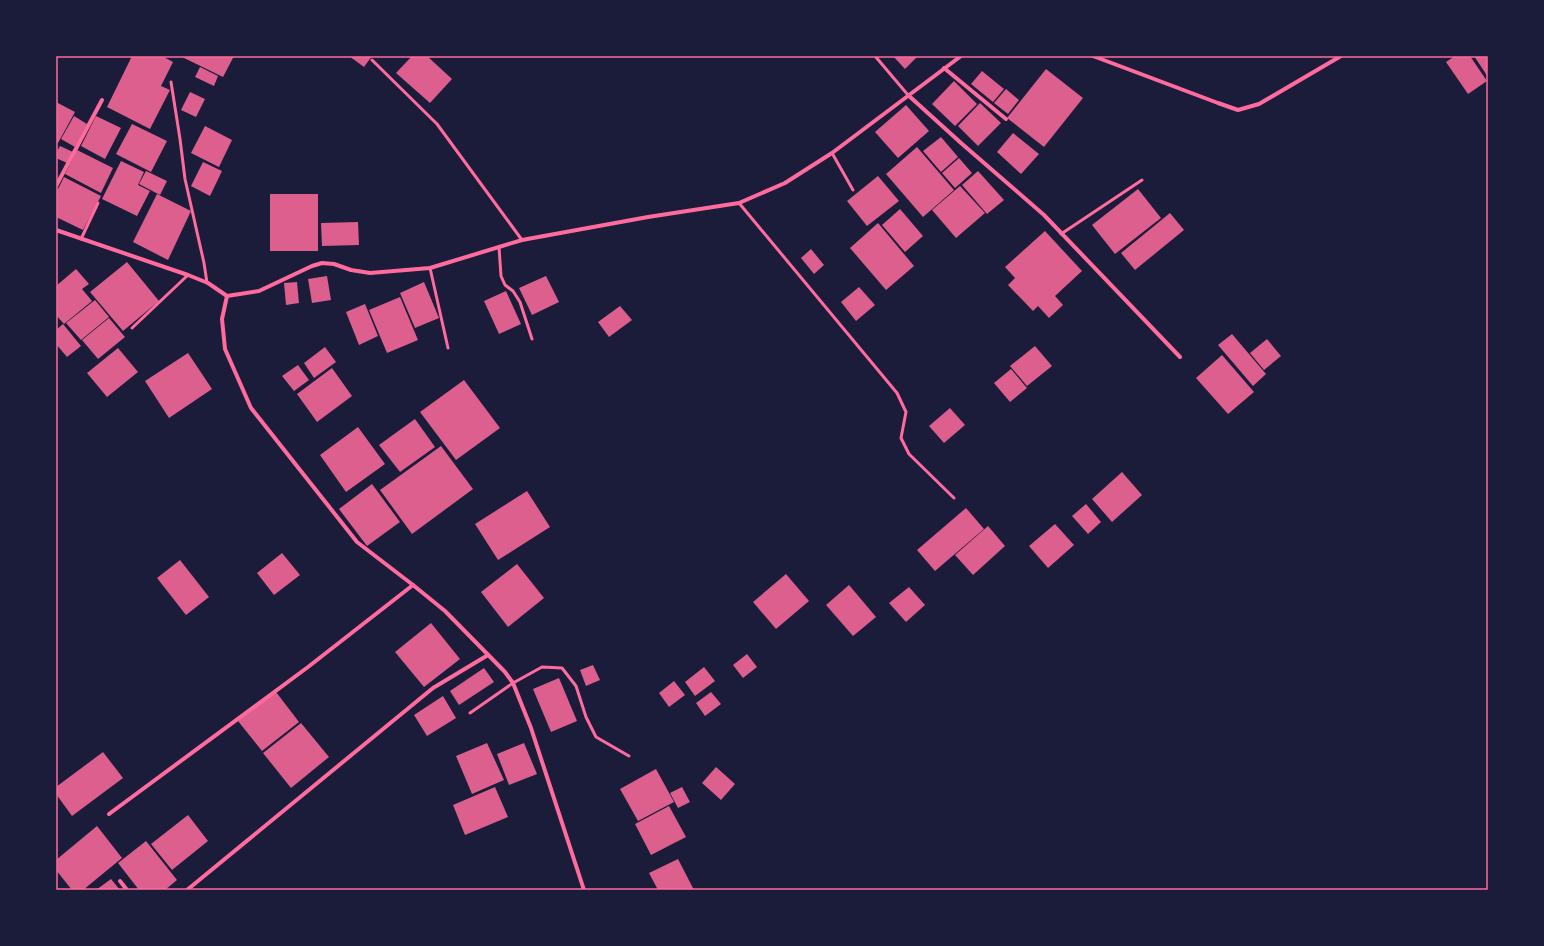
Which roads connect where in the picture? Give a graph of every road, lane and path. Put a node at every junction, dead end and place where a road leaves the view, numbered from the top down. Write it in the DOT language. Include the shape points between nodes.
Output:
graph roads {
  1 [pos="875,56"];
  2 [pos="961,56"];
  3 [pos="1093,56"];
  4 [pos="1341,56"];
  5 [pos="372,60"];
  6 [pos="944,68"];
  7 [pos="171,82"];
  8 [pos="908,95"];
  9 [pos="102,100"];
  10 [pos="1006,119"];
  11 [pos="832,153"];
  12 [pos="1142,180"];
  13 [pos="56,186"];
  14 [pos="853,190"];
  15 [pos="98,203"];
  16 [pos="739,203"];
  17 [pos="56,230"];
  18 [pos="1061,234"];
  19 [pos="81,239"];
  20 [pos="522,240"];
  21 [pos="499,247"];
  22 [pos="430,268"];
  23 [pos="188,275"];
  24 [pos="208,283"];
  25 [pos="227,296"];
  26 [pos="132,328"];
  27 [pos="532,339"];
  28 [pos="448,348"];
  29 [pos="1180,358"];
  30 [pos="954,498"];
  31 [pos="413,585"];
  32 [pos="488,655"];
  33 [pos="513,683"];
  34 [pos="470,713"];
  35 [pos="629,756"];
  36 [pos="109,814"];
  37 [pos="120,881"];
  38 [pos="128,890"];
  39 [pos="187,890"];
  40 [pos="584,890"];
  1 -- 8 [label="lane"];
  2 -- 6 [label="street"];
  3 -- 4 [label="street" via="1238,110 1259,104"];
  5 -- 20 [label="lane" via="437,124"];
  6 -- 8 [label="street"];
  6 -- 10 [label="street"];
  7 -- 24 [label="lane" via="184,174"];
  8 -- 11 [label="street"];
  8 -- 18 [label="street" via="1044,215"];
  9 -- 13 [label="street"];
  11 -- 14 [label="lane"];
  11 -- 16 [label="street" via="785,183"];
  12 -- 18 [label="lane"];
  15 -- 19 [label="lane"];
  16 -- 20 [label="street" via="648,216"];
  16 -- 30 [label="lane" via="897,394 906,412 901,438 909,454"];
  17 -- 19 [label="street"];
  18 -- 29 [label="street"];
  19 -- 23 [label="street"];
  20 -- 21 [label="street"];
  21 -- 22 [label="street"];
  21 -- 27 [label="lane" via="505,285 513,290 520,302"];
  22 -- 25 [label="street" via="370,273 322,263 259,292"];
  22 -- 28 [label="lane"];
  23 -- 24 [label="street"];
  23 -- 26 [label="lane"];
  24 -- 25 [label="street"];
  25 -- 31 [label="street" via="222,319 225,348 251,408 357,542"];
  31 -- 32 [label="street" via="444,611"];
  31 -- 36 [label="street" via="308,667"];
  32 -- 33 [label="street"];
  32 -- 39 [label="street" via="433,688"];
  33 -- 34 [label="lane"];
  33 -- 35 [label="lane" via="542,667 562,668 576,686 586,717 596,737"];
  33 -- 40 [label="street" via="531,728"];
  37 -- 38 [label="street"];
}
